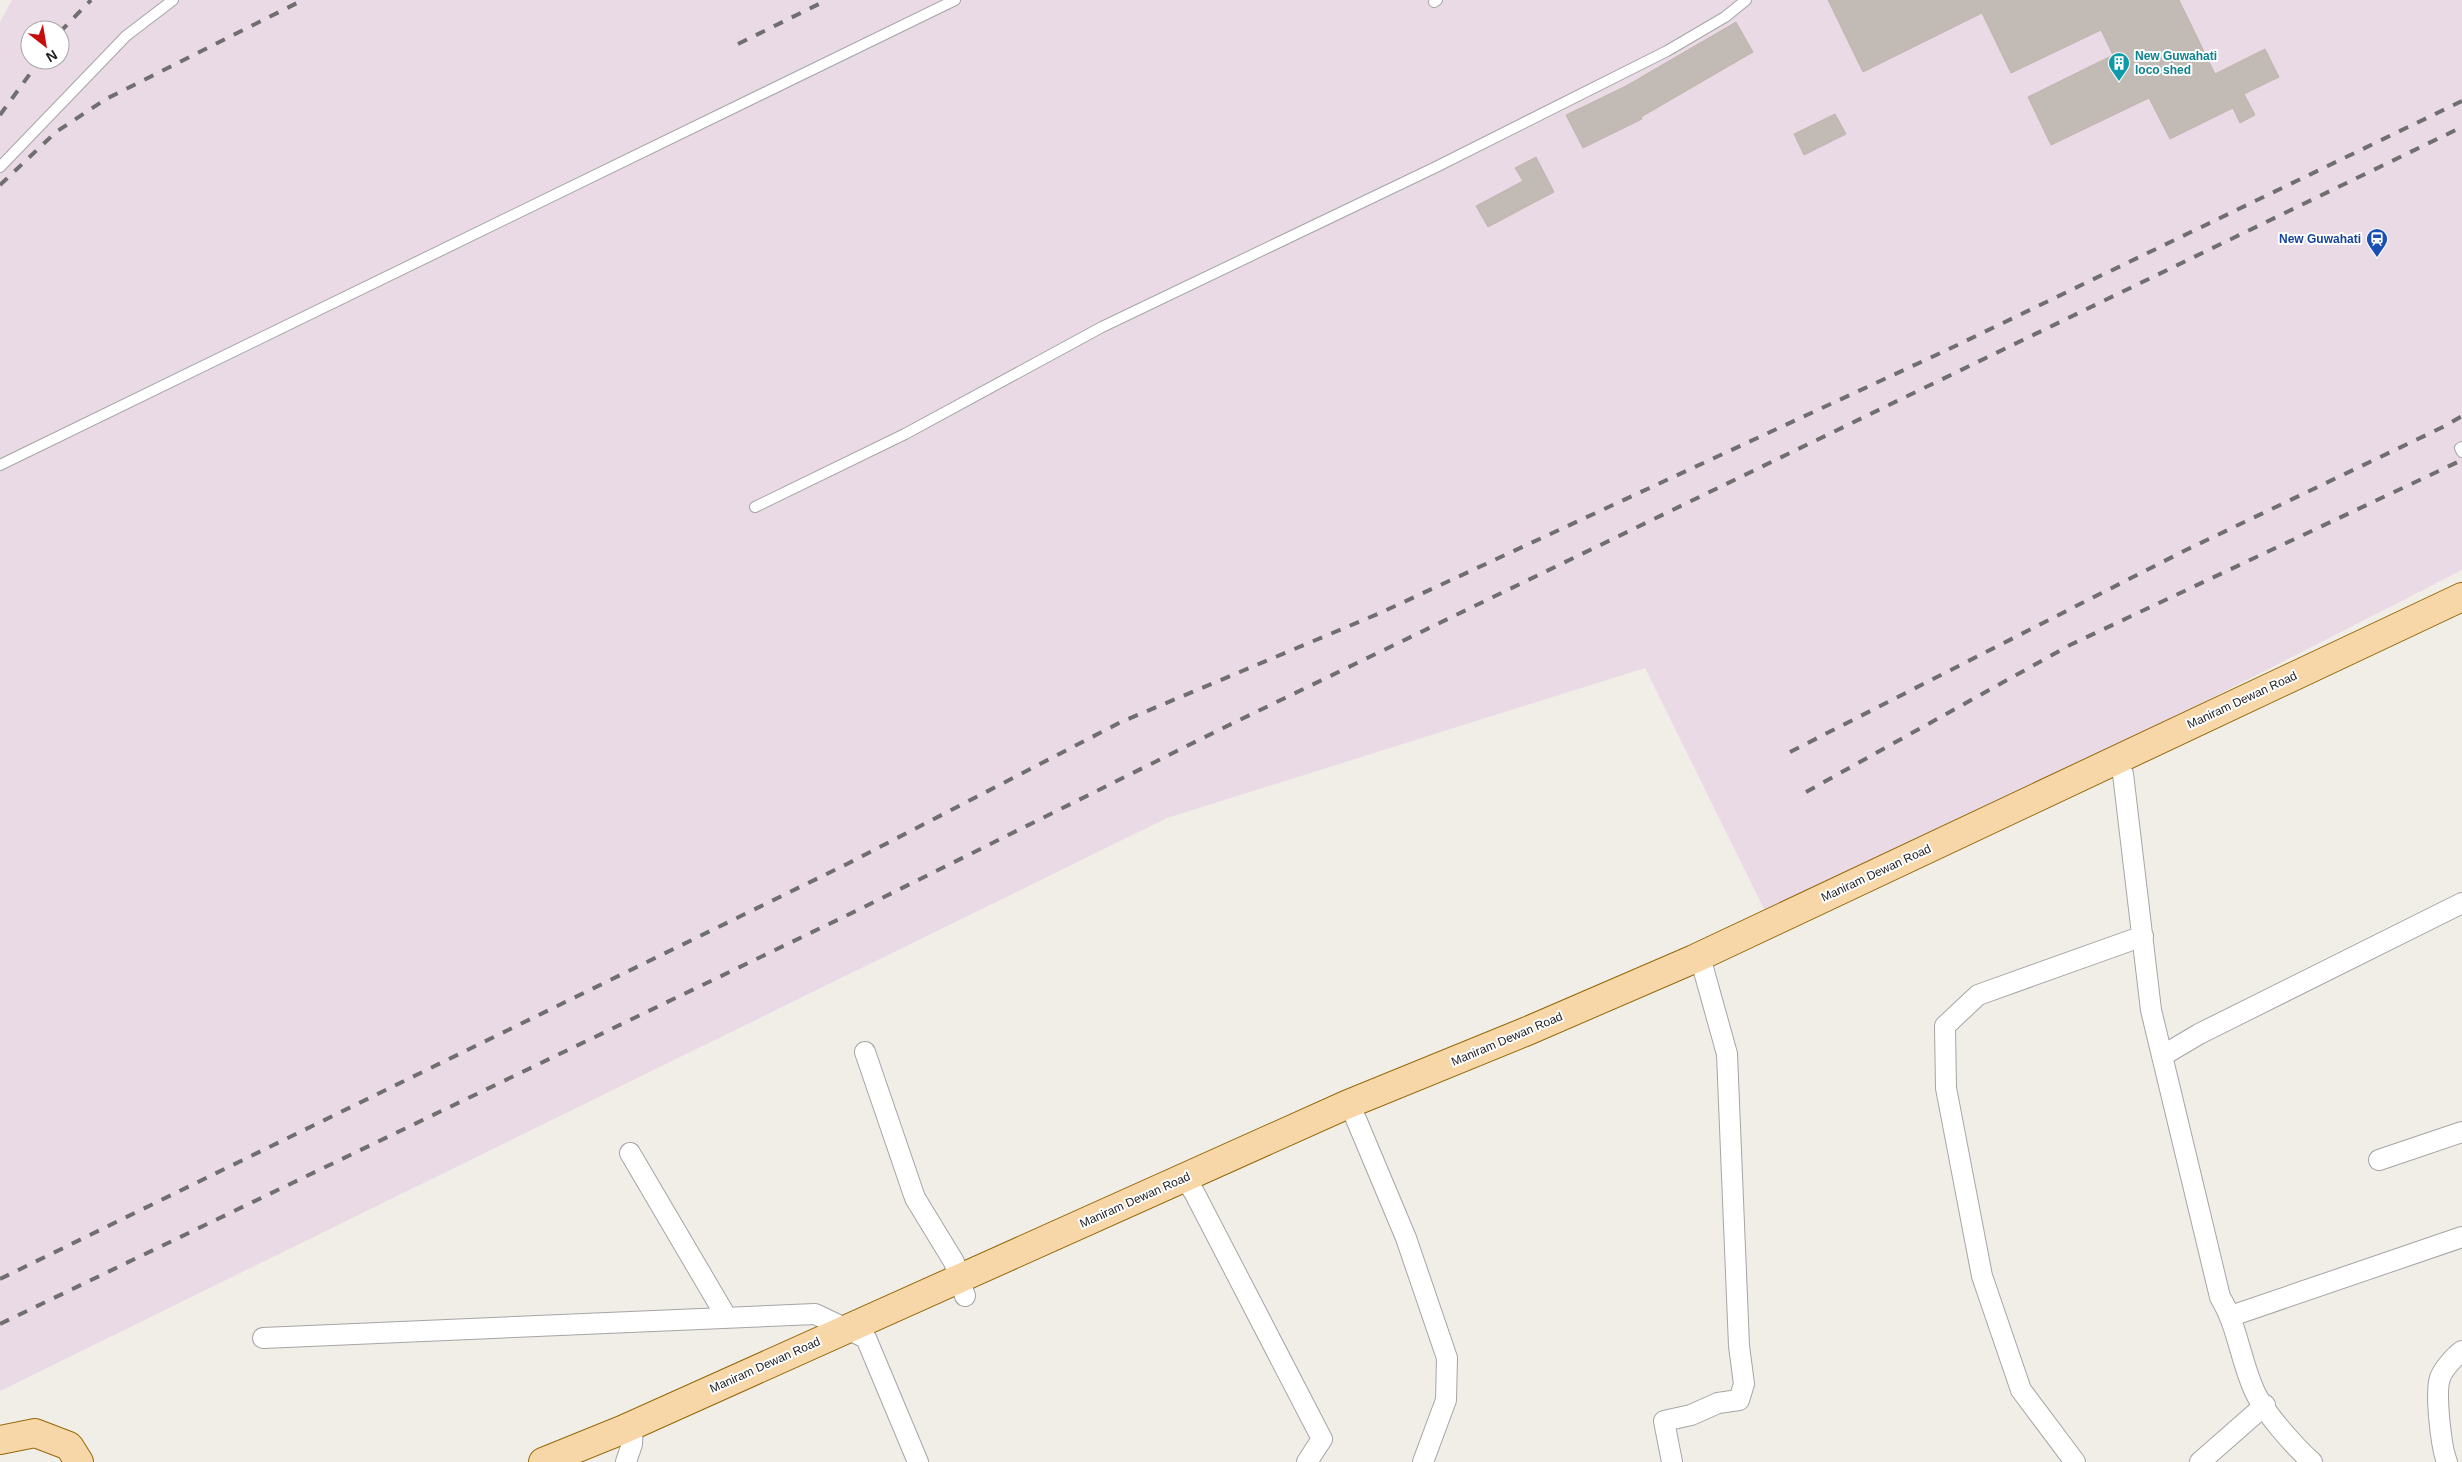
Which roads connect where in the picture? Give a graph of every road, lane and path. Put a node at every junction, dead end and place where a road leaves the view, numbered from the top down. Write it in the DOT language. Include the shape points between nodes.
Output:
graph roads {
  1 [pos="173,0"];
  2 [pos="954,0"];
  3 [pos="1746,0"];
  4 [pos="0,167"];
  5 [pos="2462,447"];
  6 [pos="2462,452"];
  7 [pos="0,466"];
  8 [pos="755,507"];
  9 [pos="2462,597"];
  10 [pos="2462,614"];
  11 [pos="2118,767"];
  12 [pos="2462,903"];
  13 [pos="2143,936"];
  14 [pos="1702,965"];
  15 [pos="1566,1024"];
  16 [pos="864,1052"];
  17 [pos="2162,1056"];
  18 [pos="1356,1119"];
  19 [pos="2462,1132"];
  20 [pos="630,1153"];
  21 [pos="2379,1160"];
  22 [pos="1189,1185"];
  23 [pos="2462,1236"];
  24 [pos="962,1288"];
  25 [pos="2231,1316"];
  26 [pos="727,1318"];
  27 [pos="856,1333"];
  28 [pos="263,1338"];
  29 [pos="2462,1351"];
  30 [pos="2265,1406"];
  31 [pos="0,1440"];
  32 [pos="630,1444"];
  33 [pos="73,1459"];
  34 [pos="543,1462"];
  35 [pos="589,1462"];
  36 [pos="918,1462"];
  37 [pos="1307,1462"];
  38 [pos="1423,1462"];
  39 [pos="1672,1462"];
  40 [pos="2075,1462"];
  41 [pos="2200,1462"];
  42 [pos="2312,1462"];
  43 [pos="2447,1462"];
  1 -- 4 [label="lane" via="126,36"];
  2 -- 7 [label="lane"];
  3 -- 8 [label="lane" via="1725,17 1667,51 1445,163 1102,327 905,434"];
  5 -- 6 [label="lane"];
  9 -- 11 [label="main road, Maniram Dewan Road"];
  10 -- 11 [label="main road, Maniram Dewan Road"];
  11 -- 13 [label="street"];
  11 -- 14 [label="main road, Maniram Dewan Road"];
  12 -- 17 [label="street" via="2199,1034"];
  13 -- 17 [label="street" via="2151,1010"];
  13 -- 40 [label="street" via="1978,995 1946,1026 1946,1088 1982,1276 2021,1390"];
  14 -- 15 [label="main road, Maniram Dewan Road"];
  14 -- 39 [label="street" via="1726,1054 1739,1346 1744,1384 1738,1400 1718,1403 1691,1415 1664,1421"];
  15 -- 18 [label="main road, Maniram Dewan Road"];
  15 -- 22 [label="main road, Maniram Dewan Road" via="1346,1105"];
  16 -- 24 [label="street" via="915,1198 954,1262"];
  17 -- 25 [label="street" via="2220,1297"];
  18 -- 22 [label="main road, Maniram Dewan Road"];
  18 -- 38 [label="street" via="1406,1238 1447,1358 1446,1400"];
  19 -- 21 [label="street"];
  20 -- 26 [label="street"];
  22 -- 24 [label="main road, Maniram Dewan Road"];
  22 -- 37 [label="street" via="1322,1439"];
  23 -- 25 [label="street"];
  24 -- 27 [label="main road, Maniram Dewan Road"];
  25 -- 30 [label="street" via="2254,1391"];
  26 -- 27 [label="street" via="815,1314"];
  26 -- 28 [label="street"];
  27 -- 32 [label="main road, Maniram Dewan Road"];
  27 -- 36 [label="street"];
  29 -- 43 [label="street" via="2440,1376 2437,1395 2442,1451"];
  30 -- 41 [label="street"];
  30 -- 42 [label="street" via="2295,1447"];
  31 -- 33 [label="main road" via="35,1434 69,1446"];
  32 -- 34 [label="main road, Maniram Dewan Road"];
  32 -- 35 [label="main road, Maniram Dewan Road"];
}
